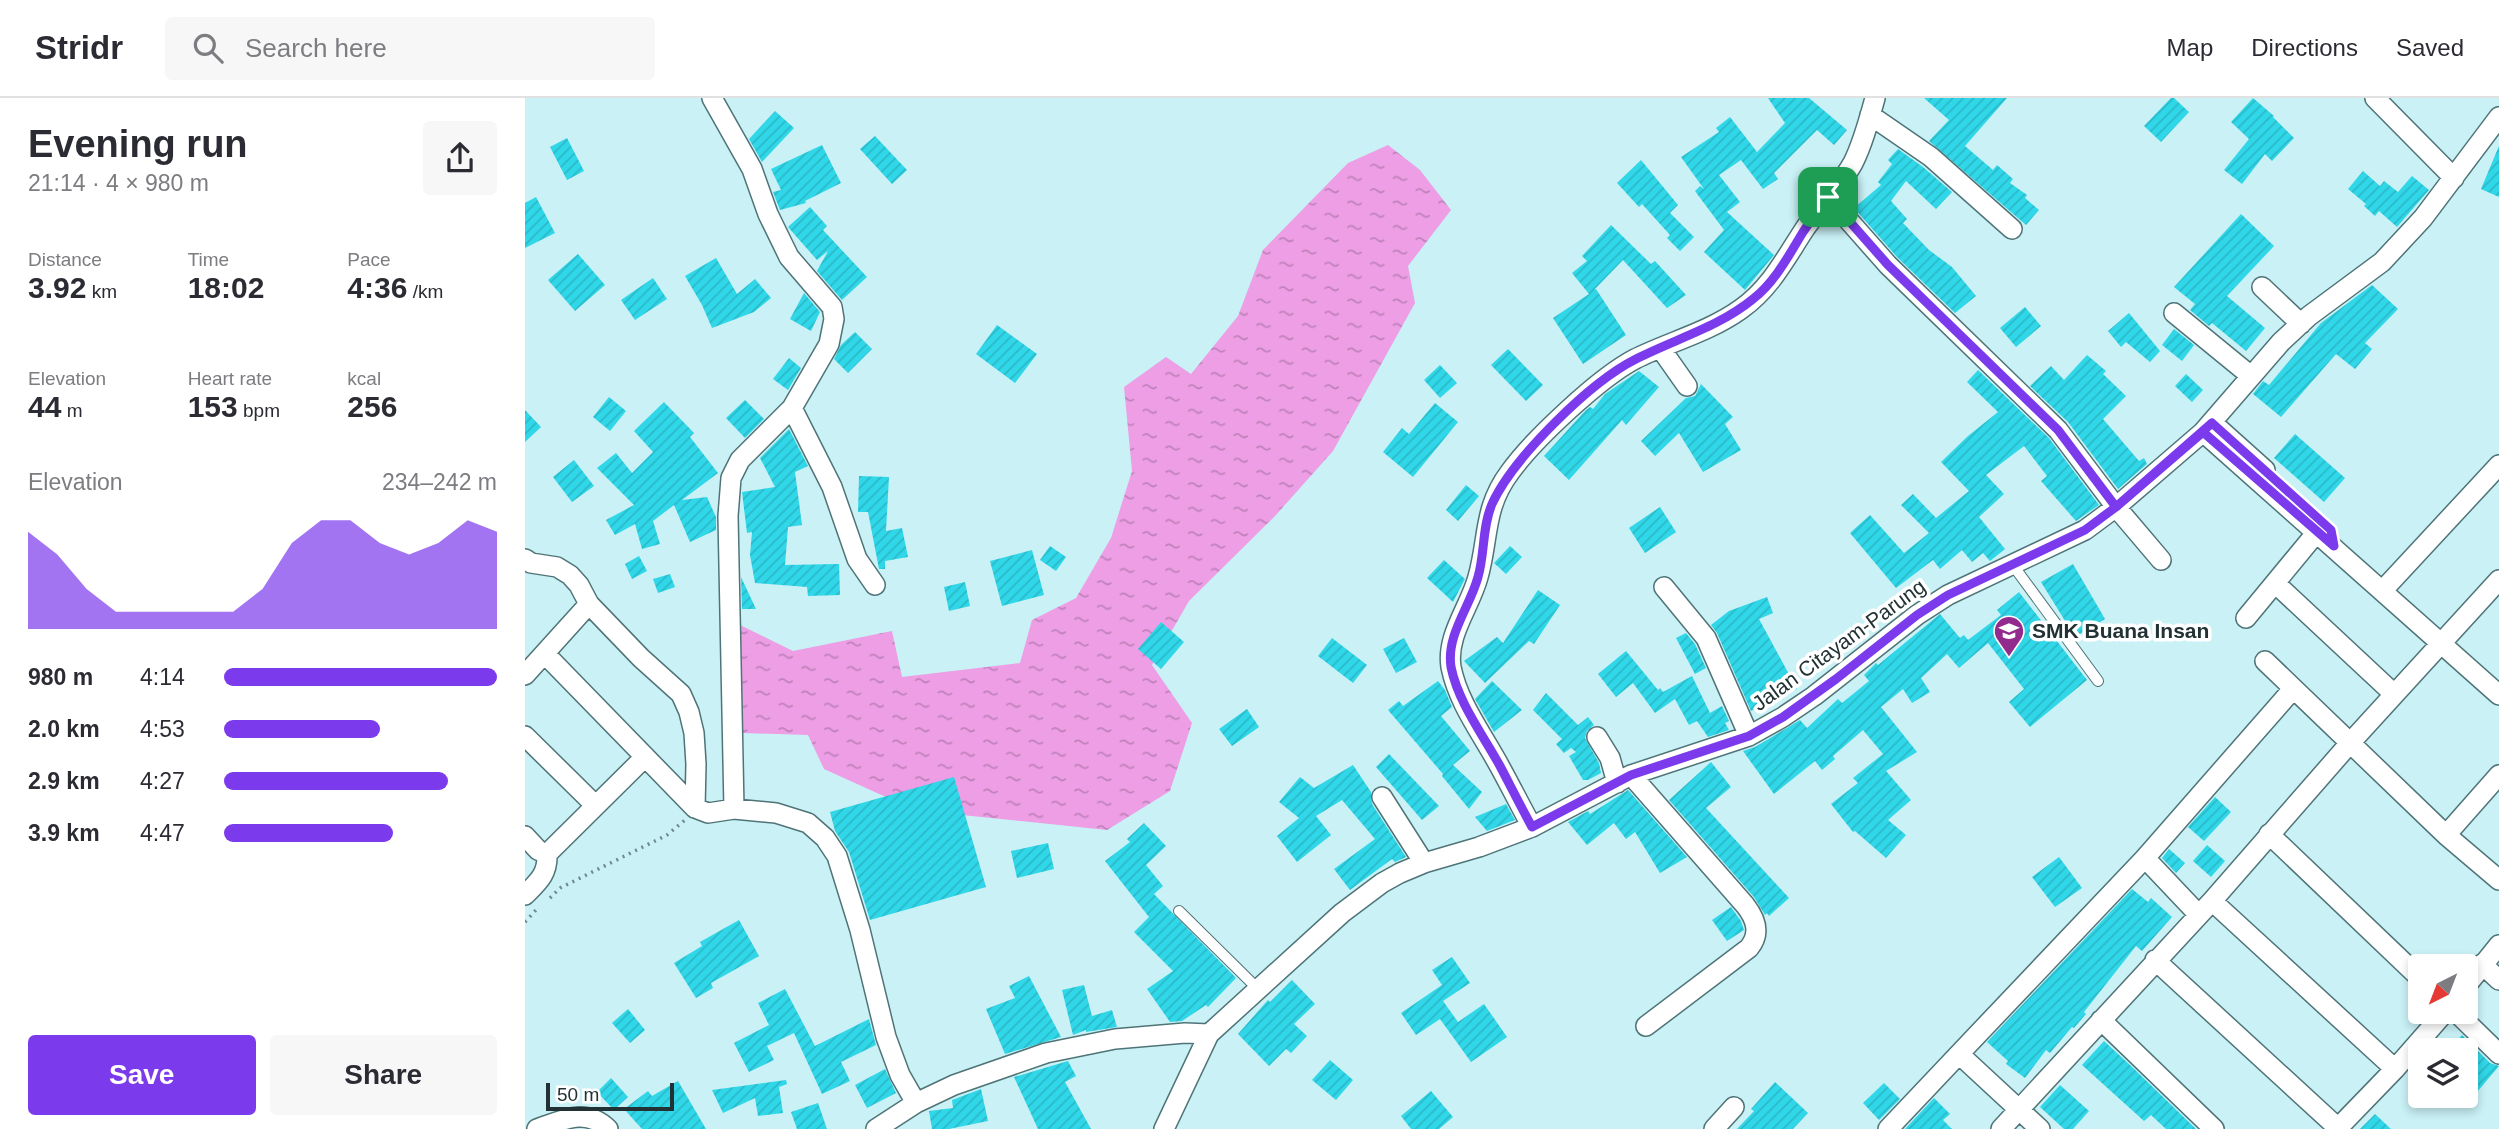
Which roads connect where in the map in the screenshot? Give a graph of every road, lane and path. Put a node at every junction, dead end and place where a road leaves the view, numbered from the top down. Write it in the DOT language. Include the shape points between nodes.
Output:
graph roads {
  1 [pos="712,98"];
  2 [pos="2375,98"];
  3 [pos="1871,104"];
  4 [pos="2499,117"];
  5 [pos="2454,178"];
  6 [pos="1828,197"];
  7 [pos="2013,229"];
  8 [pos="2263,287"];
  9 [pos="2174,313"];
  10 [pos="2301,324"];
  11 [pos="1661,349"];
  12 [pos="2251,376"];
  13 [pos="1687,386"];
  14 [pos="792,408"];
  15 [pos="2208,427"];
  16 [pos="2499,465"];
  17 [pos="2116,507"];
  18 [pos="2317,532"];
  19 [pos="2334,546"];
  20 [pos="2161,560"];
  21 [pos="527,563"];
  22 [pos="2012,564"];
  23 [pos="2499,580"];
  24 [pos="2275,583"];
  25 [pos="875,585"];
  26 [pos="1664,587"];
  27 [pos="2383,590"];
  28 [pos="589,604"];
  29 [pos="2246,618"];
  30 [pos="2442,643"];
  31 [pos="545,654"];
  32 [pos="2265,661"];
  33 [pos="525,675"];
  34 [pos="2098,681"];
  35 [pos="2293,689"];
  36 [pos="2394,694"];
  37 [pos="2499,695"];
  38 [pos="525,736"];
  39 [pos="1749,736"];
  40 [pos="1597,737"];
  41 [pos="2350,743"];
  42 [pos="645,757"];
  43 [pos="2499,775"];
  44 [pos="1624,779"];
  45 [pos="1382,797"];
  46 [pos="595,805"];
  47 [pos="695,808"];
  48 [pos="734,809"];
  49 [pos="1532,827"];
  50 [pos="2269,834"];
  51 [pos="2446,835"];
  52 [pos="525,836"];
  53 [pos="547,854"];
  54 [pos="2145,858"];
  55 [pos="1424,863"];
  56 [pos="2498,877"];
  57 [pos="545,901"];
  58 [pos="531,902"];
  59 [pos="2205,907"];
  60 [pos="1179,911"];
  61 [pos="525,922"];
  62 [pos="2499,946"];
  63 [pos="2155,960"];
  64 [pos="2482,964"];
  65 [pos="2408,967"];
  66 [pos="2478,970"];
  67 [pos="2499,980"];
  68 [pos="1259,990"];
  69 [pos="2101,1020"];
  70 [pos="2434,1024"];
  71 [pos="2468,1024"];
  72 [pos="1646,1026"];
  73 [pos="1209,1034"];
  74 [pos="1959,1054"];
  75 [pos="2499,1054"];
  76 [pos="2395,1069"];
  77 [pos="916,1103"];
  78 [pos="1734,1107"];
  79 [pos="2020,1109"];
  80 [pos="537,1129"];
  81 [pos="608,1129"];
  82 [pos="876,1129"];
  83 [pos="1164,1129"];
  84 [pos="1714,1129"];
  85 [pos="1888,1129"];
  86 [pos="2001,1129"];
  87 [pos="2040,1129"];
  88 [pos="2214,1129"];
  89 [pos="2337,1129"];
  1 -- 14 [label="street" via="752,169 789,257 832,307 829,344"];
  2 -- 5 [label="street"];
  3 -- 6 [label="street" via="1852,164"];
  3 -- 7 [label="street"];
  4 -- 5 [label="street, Jalan Citayam-Parung"];
  5 -- 10 [label="street, Jalan Citayam-Parung" via="2382,262"];
  6 -- 11 [label="street" via="1757,297 1739,311"];
  6 -- 17 [label="street" via="1888,265 2058,430"];
  8 -- 10 [label="street"];
  9 -- 12 [label="street"];
  10 -- 12 [label="street, Jalan Citayam-Parung"];
  11 -- 13 [label="street"];
  11 -- 49 [label="street" via="1601,383 1509,473 1488,517 1479,575 1452,643 1452,669 1467,708"];
  12 -- 15 [label="street, Jalan Citayam-Parung"];
  14 -- 25 [label="street" via="832,487 857,559"];
  14 -- 48 [label="street" via="740,460 731,478"];
  15 -- 17 [label="street, Jalan Citayam-Parung"];
  15 -- 18 [label="street"];
  15 -- 19 [label="street" via="2331,530"];
  16 -- 27 [label="street"];
  17 -- 20 [label="street"];
  17 -- 22 [label="street, Jalan Citayam-Parung" via="2085,530"];
  18 -- 19 [label="street"];
  18 -- 24 [label="street"];
  19 -- 27 [label="street"];
  21 -- 28 [label="street" via="557,567 570,575"];
  22 -- 34 [label="lane"];
  22 -- 39 [label="street, Jalan Citayam-Parung" via="1927,608 1814,696"];
  23 -- 30 [label="street"];
  24 -- 29 [label="street"];
  24 -- 36 [label="street"];
  26 -- 39 [label="street" via="1706,638"];
  27 -- 30 [label="street"];
  28 -- 31 [label="street"];
  28 -- 47 [label="street" via="681,694 695,747"];
  30 -- 36 [label="street"];
  30 -- 37 [label="street"];
  31 -- 33 [label="street"];
  31 -- 42 [label="street"];
  32 -- 35 [label="street"];
  35 -- 41 [label="street"];
  35 -- 54 [label="street"];
  36 -- 41 [label="street"];
  38 -- 46 [label="street"];
  39 -- 44 [label="street, Jalan Citayam-Parung"];
  40 -- 44 [label="street"];
  41 -- 50 [label="street"];
  41 -- 51 [label="street"];
  42 -- 46 [label="street"];
  42 -- 47 [label="street"];
  43 -- 51 [label="street"];
  44 -- 49 [label="street, Jalan Citayam-Parung"];
  44 -- 72 [label="street" via="1745,905 1757,932 1749,948"];
  45 -- 55 [label="street"];
  46 -- 53 [label="street"];
  47 -- 48 [label="street" via="708,813"];
  47 -- 57 [label="path" via="667,835 561,888"];
  48 -- 77 [label="street" via="799,818 825,838 837,856 886,1037"];
  49 -- 55 [label="street, Jalan Citayam-Parung"];
  50 -- 59 [label="street"];
  50 -- 65 [label="street"];
  51 -- 56 [label="street"];
  52 -- 53 [label="street"];
  53 -- 58 [label="street" via="548,867"];
  54 -- 59 [label="street"];
  54 -- 74 [label="street"];
  55 -- 68 [label="street, Jalan Citayam-Parung" via="1391,878 1342,913"];
  58 -- 61 [label="path"];
  59 -- 63 [label="street"];
  59 -- 76 [label="street"];
  60 -- 68 [label="lane"];
  62 -- 64 [label="street"];
  63 -- 69 [label="street"];
  63 -- 89 [label="street"];
  64 -- 66 [label="street"];
  64 -- 67 [label="street"];
  68 -- 73 [label="street, Jalan Citayam-Parung"];
  69 -- 79 [label="street"];
  69 -- 88 [label="street"];
  70 -- 76 [label="street"];
  71 -- 75 [label="street"];
  73 -- 77 [label="street" via="1115,1039 1046,1053"];
  73 -- 83 [label="street, Jalan Citayam-Parung"];
  74 -- 79 [label="street"];
  74 -- 85 [label="street"];
  76 -- 89 [label="street"];
  77 -- 82 [label="street"];
  78 -- 84 [label="street"];
  79 -- 86 [label="street"];
  79 -- 87 [label="street"];
  80 -- 81 [label="street" via="579,1115 592,1117"];
}
